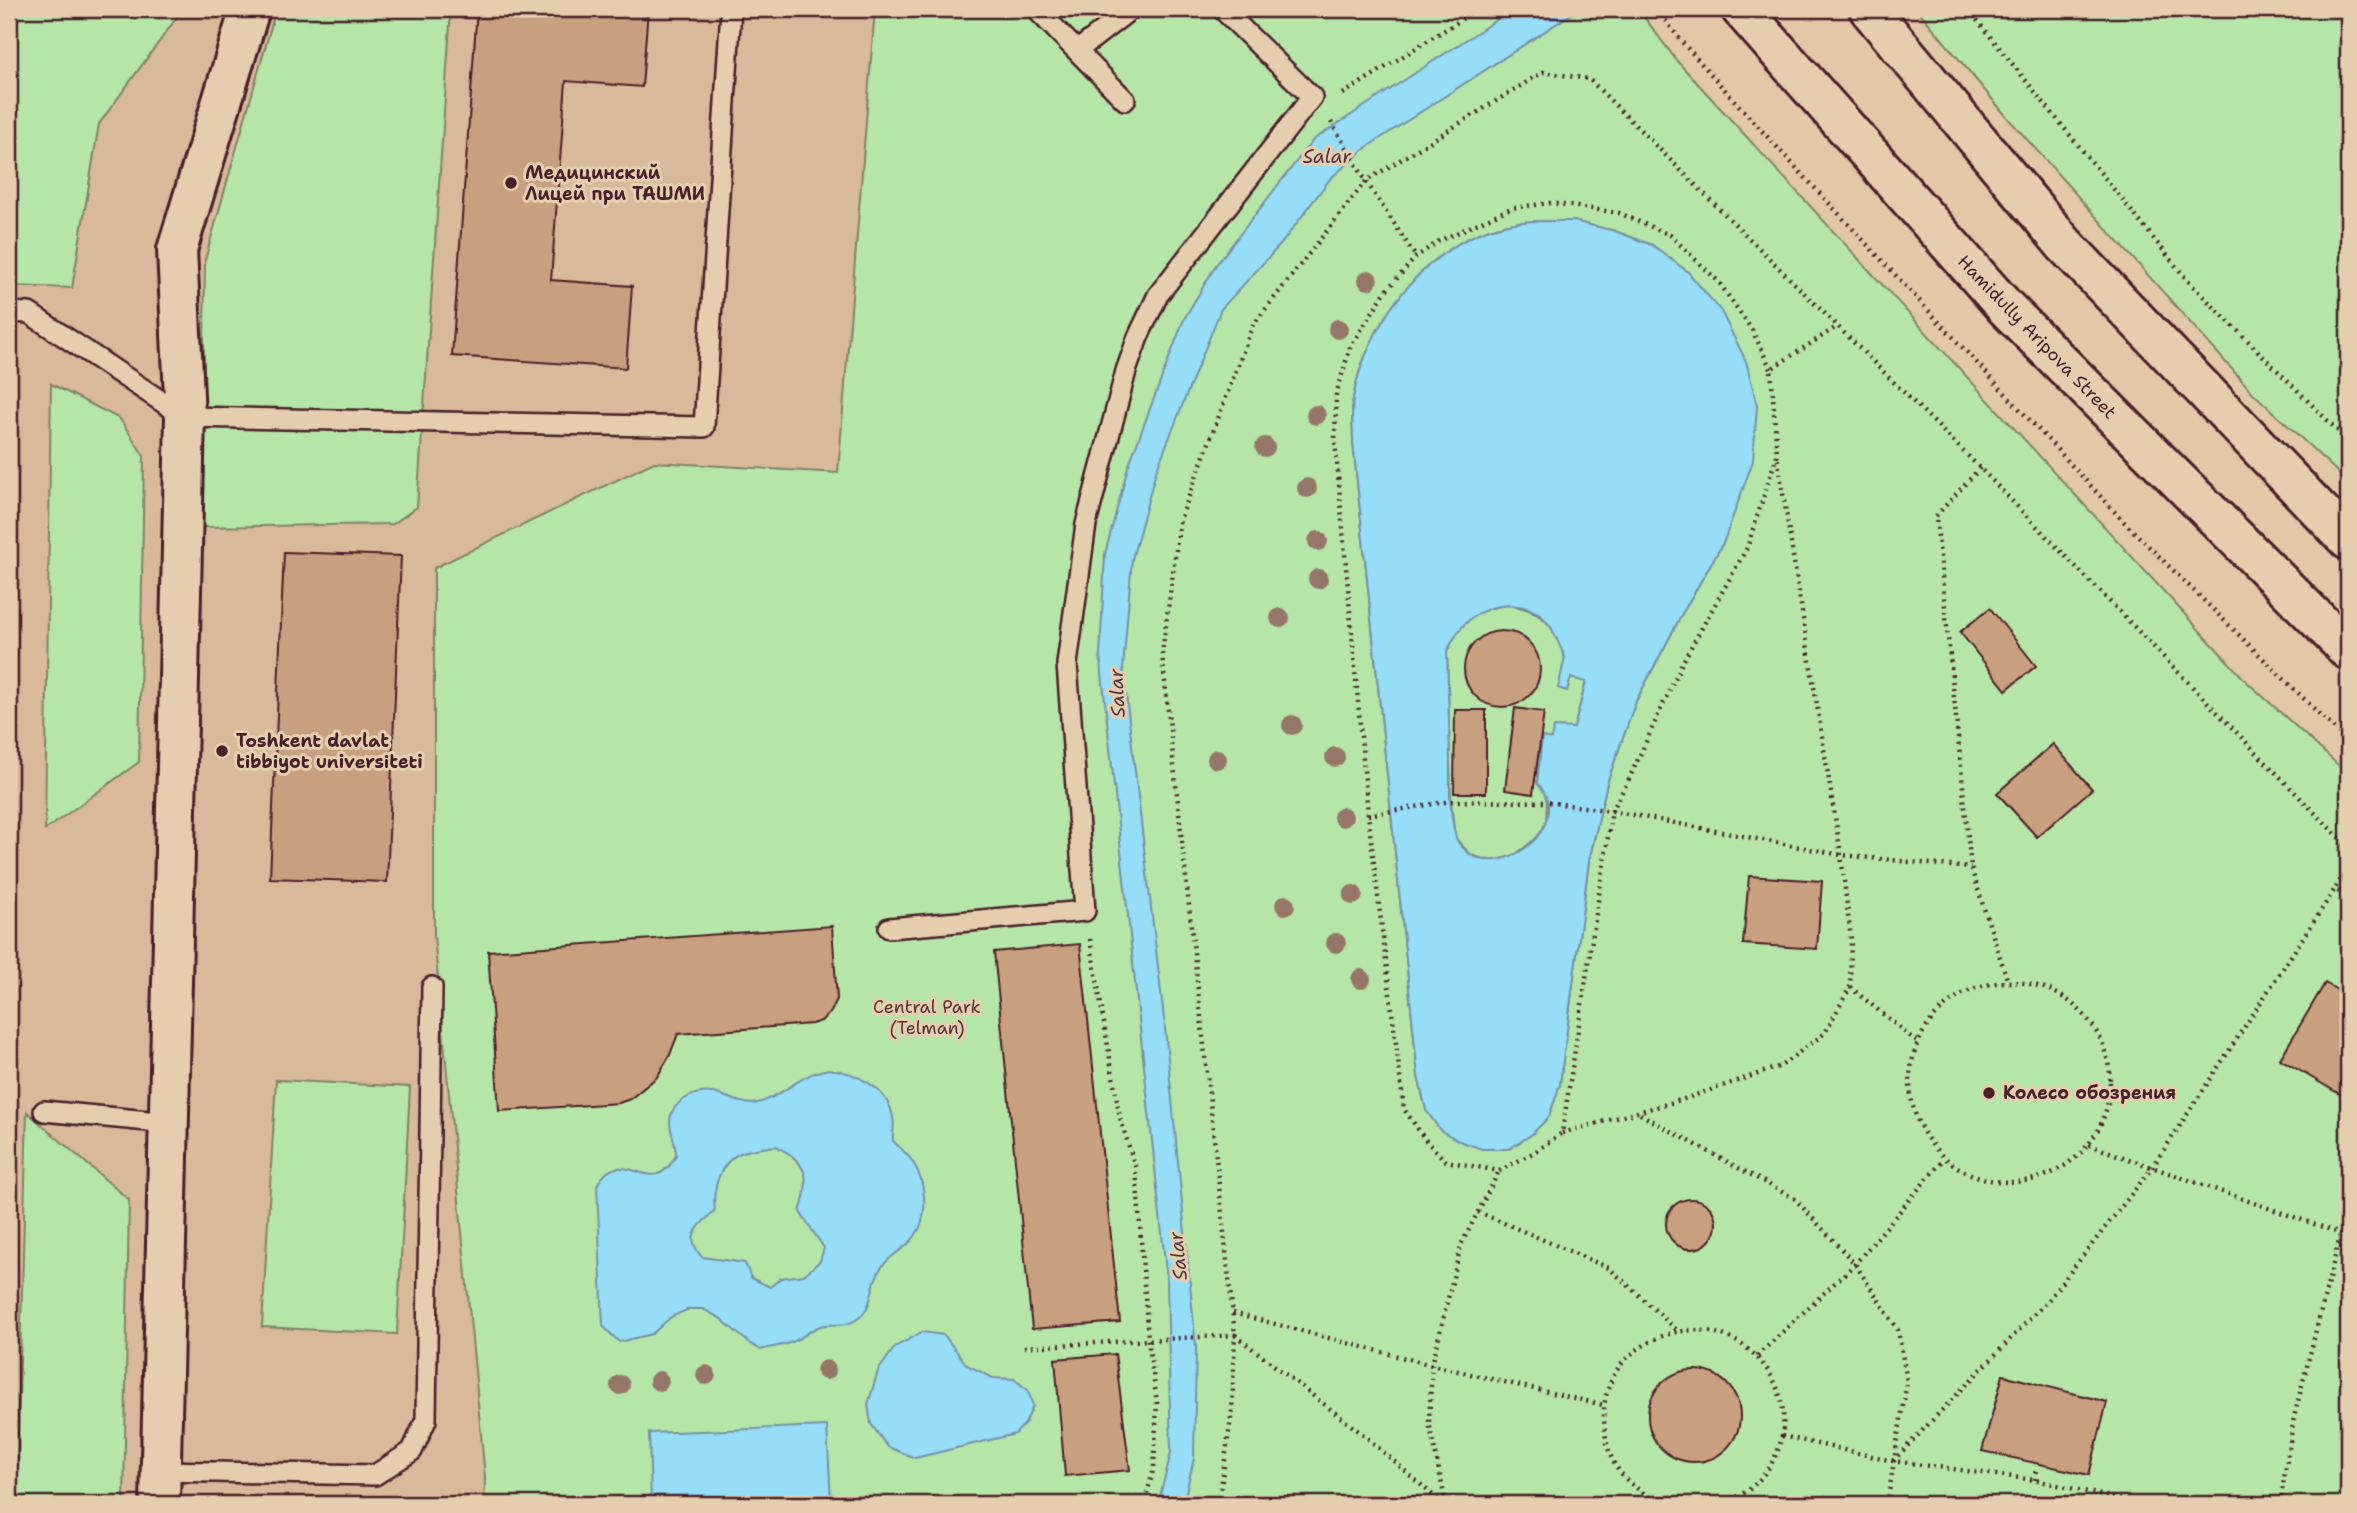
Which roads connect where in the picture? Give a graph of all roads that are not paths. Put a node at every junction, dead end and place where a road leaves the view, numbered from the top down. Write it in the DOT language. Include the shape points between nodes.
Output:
graph roads {
  1 [pos="250,9"];
  2 [pos="731,9"];
  3 [pos="1036,9"];
  4 [pos="1131,9"];
  5 [pos="1223,9"];
  6 [pos="1741,9"];
  7 [pos="1869,9"];
  8 [pos="1078,50"];
  9 [pos="1125,100"];
  10 [pos="9,312"];
  11 [pos="185,417"];
  12 [pos="2348,540"];
  13 [pos="2348,650"];
  14 [pos="889,928"];
  15 [pos="432,987"];
  16 [pos="44,1111"];
  17 [pos="169,1123"];
  18 [pos="160,1488"];
  1 -- 11 [label="street" via="177,250"];
  2 -- 11 [label="lane" via="704,427"];
  3 -- 8 [label="lane"];
  4 -- 8 [label="lane"];
  5 -- 14 [label="lane" via="1312,97 1157,295 1126,371 1086,524 1067,664 1085,911"];
  6 -- 13 [label="street, Hamidully Aripova Street" via="2004,307"];
  7 -- 12 [label="street" via="2064,244"];
  8 -- 9 [label="lane"];
  10 -- 11 [label="lane" via="29,313"];
  11 -- 17 [label="street"];
  15 -- 18 [label="lane" via="426,1420 412,1451 375,1475"];
  16 -- 17 [label="lane"];
  17 -- 18 [label="street"];
}
